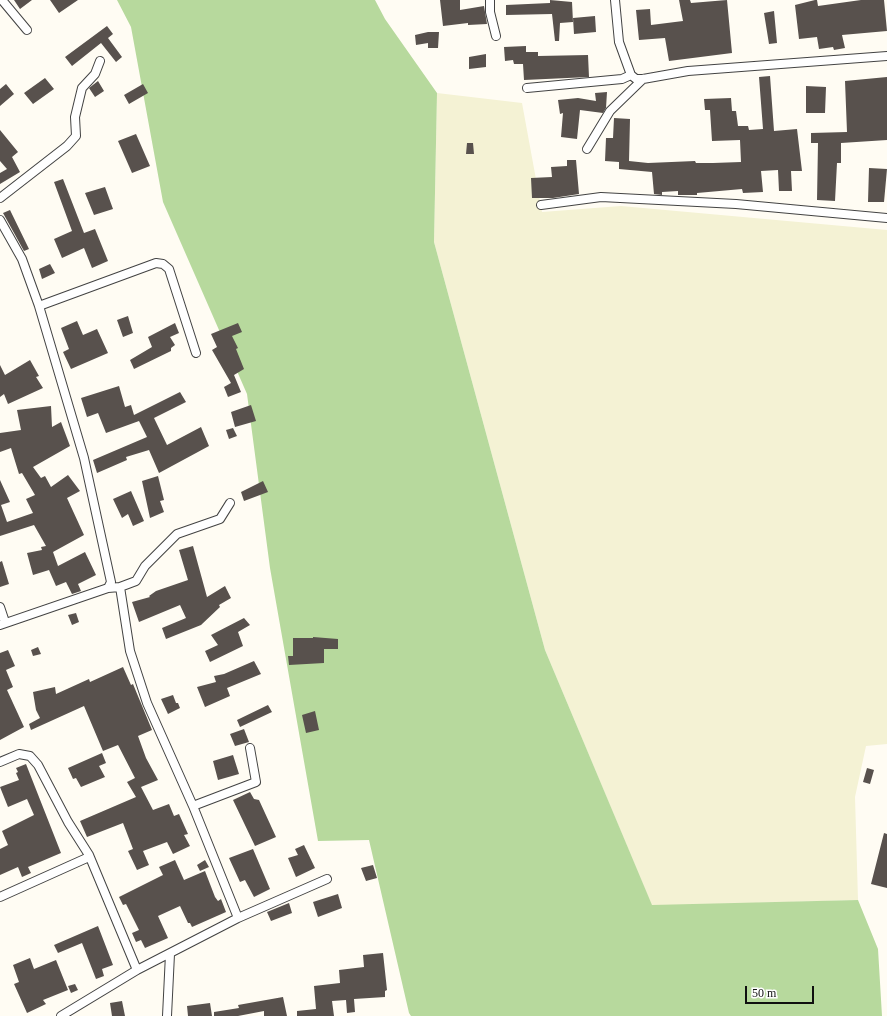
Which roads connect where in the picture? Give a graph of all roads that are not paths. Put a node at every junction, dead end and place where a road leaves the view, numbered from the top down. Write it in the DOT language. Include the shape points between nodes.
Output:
graph roads {
  1 [pos="2,0"];
  2 [pos="490,0"];
  3 [pos="615,0"];
  4 [pos="27,30"];
  5 [pos="496,36"];
  6 [pos="887,56"];
  7 [pos="100,61"];
  8 [pos="631,75"];
  9 [pos="643,79"];
  10 [pos="527,88"];
  11 [pos="587,149"];
  12 [pos="0,198"];
  13 [pos="541,204"];
  14 [pos="887,218"];
  15 [pos="0,220"];
  16 [pos="39,306"];
  17 [pos="196,353"];
  18 [pos="230,504"];
  19 [pos="120,587"];
  20 [pos="108,588"];
  21 [pos="0,608"];
  22 [pos="3,624"];
  23 [pos="250,748"];
  24 [pos="0,762"];
  25 [pos="193,806"];
  26 [pos="89,857"];
  27 [pos="327,879"];
  28 [pos="0,897"];
  29 [pos="238,918"];
  30 [pos="170,954"];
  31 [pos="137,970"];
  32 [pos="61,1016"];
  33 [pos="167,1016"];
  1 -- 4 [label="street"];
  2 -- 5 [label="street"];
  3 -- 8 [label="street" via="619,42"];
  6 -- 9 [label="street" via="688,71"];
  7 -- 12 [label="street" via="95,74 82,88 75,117 76,136 61,151"];
  8 -- 9 [label="street" via="636,79"];
  8 -- 10 [label="street" via="622,79"];
  9 -- 11 [label="street" via="610,111"];
  13 -- 14 [label="street" via="601,197 736,204"];
  15 -- 16 [label="street" via="22,259"];
  16 -- 17 [label="street" via="156,263 163,264 169,269"];
  16 -- 20 [label="street" via="84,458 111,582"];
  18 -- 19 [label="street" via="220,519 177,534 145,566 136,581"];
  19 -- 20 [label="street"];
  19 -- 25 [label="street" via="130,651 147,703"];
  20 -- 22 [label="street"];
  21 -- 22 [label="street"];
  23 -- 25 [label="street" via="256,782"];
  24 -- 26 [label="street" via="19,754 30,756 38,765"];
  25 -- 29 [label="street"];
  26 -- 28 [label="street"];
  26 -- 31 [label="street"];
  27 -- 29 [label="street"];
  29 -- 30 [label="street"];
  30 -- 31 [label="street"];
  30 -- 33 [label="street"];
  31 -- 32 [label="street"];
}
